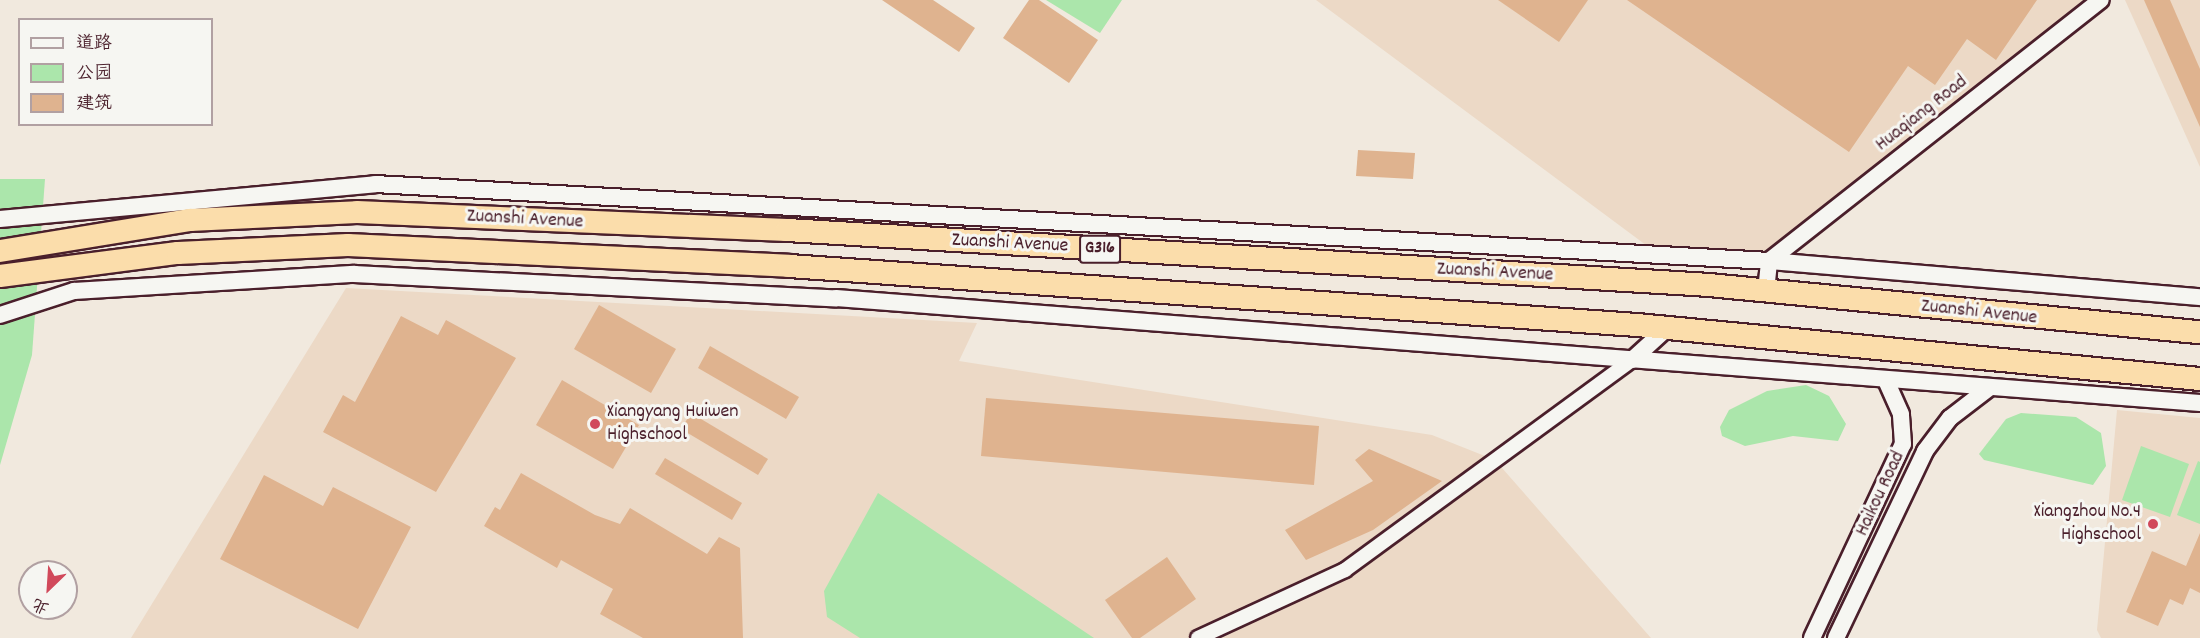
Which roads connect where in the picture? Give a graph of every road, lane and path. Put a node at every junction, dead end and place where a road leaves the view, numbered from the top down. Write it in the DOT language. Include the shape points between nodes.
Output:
graph roads {
  1 [pos="2102,0"];
  2 [pos="0,219"];
  3 [pos="5,248"];
  4 [pos="1769,261"];
  5 [pos="81,266"];
  6 [pos="0,276"];
  7 [pos="0,286"];
  8 [pos="1766,291"];
  9 [pos="2200,297"];
  10 [pos="0,315"];
  11 [pos="1667,328"];
  12 [pos="2200,332"];
  13 [pos="1632,360"];
  14 [pos="2200,379"];
  15 [pos="1886,380"];
  16 [pos="1989,388"];
  17 [pos="2200,403"];
  18 [pos="1198,638"];
  19 [pos="1812,638"];
  20 [pos="1836,638"];
  1 -- 4 [label="street, Huaqiang Road"];
  2 -- 4 [label="street" via="375,184"];
  3 -- 8 [label="highway, Zuanshi Avenue / G316" via="189,220 357,212 787,230"];
  4 -- 8 [label="street"];
  4 -- 9 [label="street"];
  5 -- 6 [label="highway, Zuanshi Avenue / G316"];
  5 -- 7 [label="highway"];
  5 -- 11 [label="highway, Zuanshi Avenue / G316" via="178,253 348,244 789,266"];
  8 -- 12 [label="highway, Zuanshi Avenue / G316"];
  10 -- 13 [label="street" via="74,291 354,274 836,298"];
  11 -- 13 [label="street"];
  11 -- 14 [label="highway, Zuanshi Avenue / G316"];
  13 -- 15 [label="street"];
  13 -- 18 [label="street" via="1345,570"];
  15 -- 16 [label="street"];
  15 -- 19 [label="street, Haikou Road" via="1901,414 1903,444"];
  16 -- 17 [label="street"];
  16 -- 20 [label="street, Haikou Road" via="1950,418 1925,451"];
}
